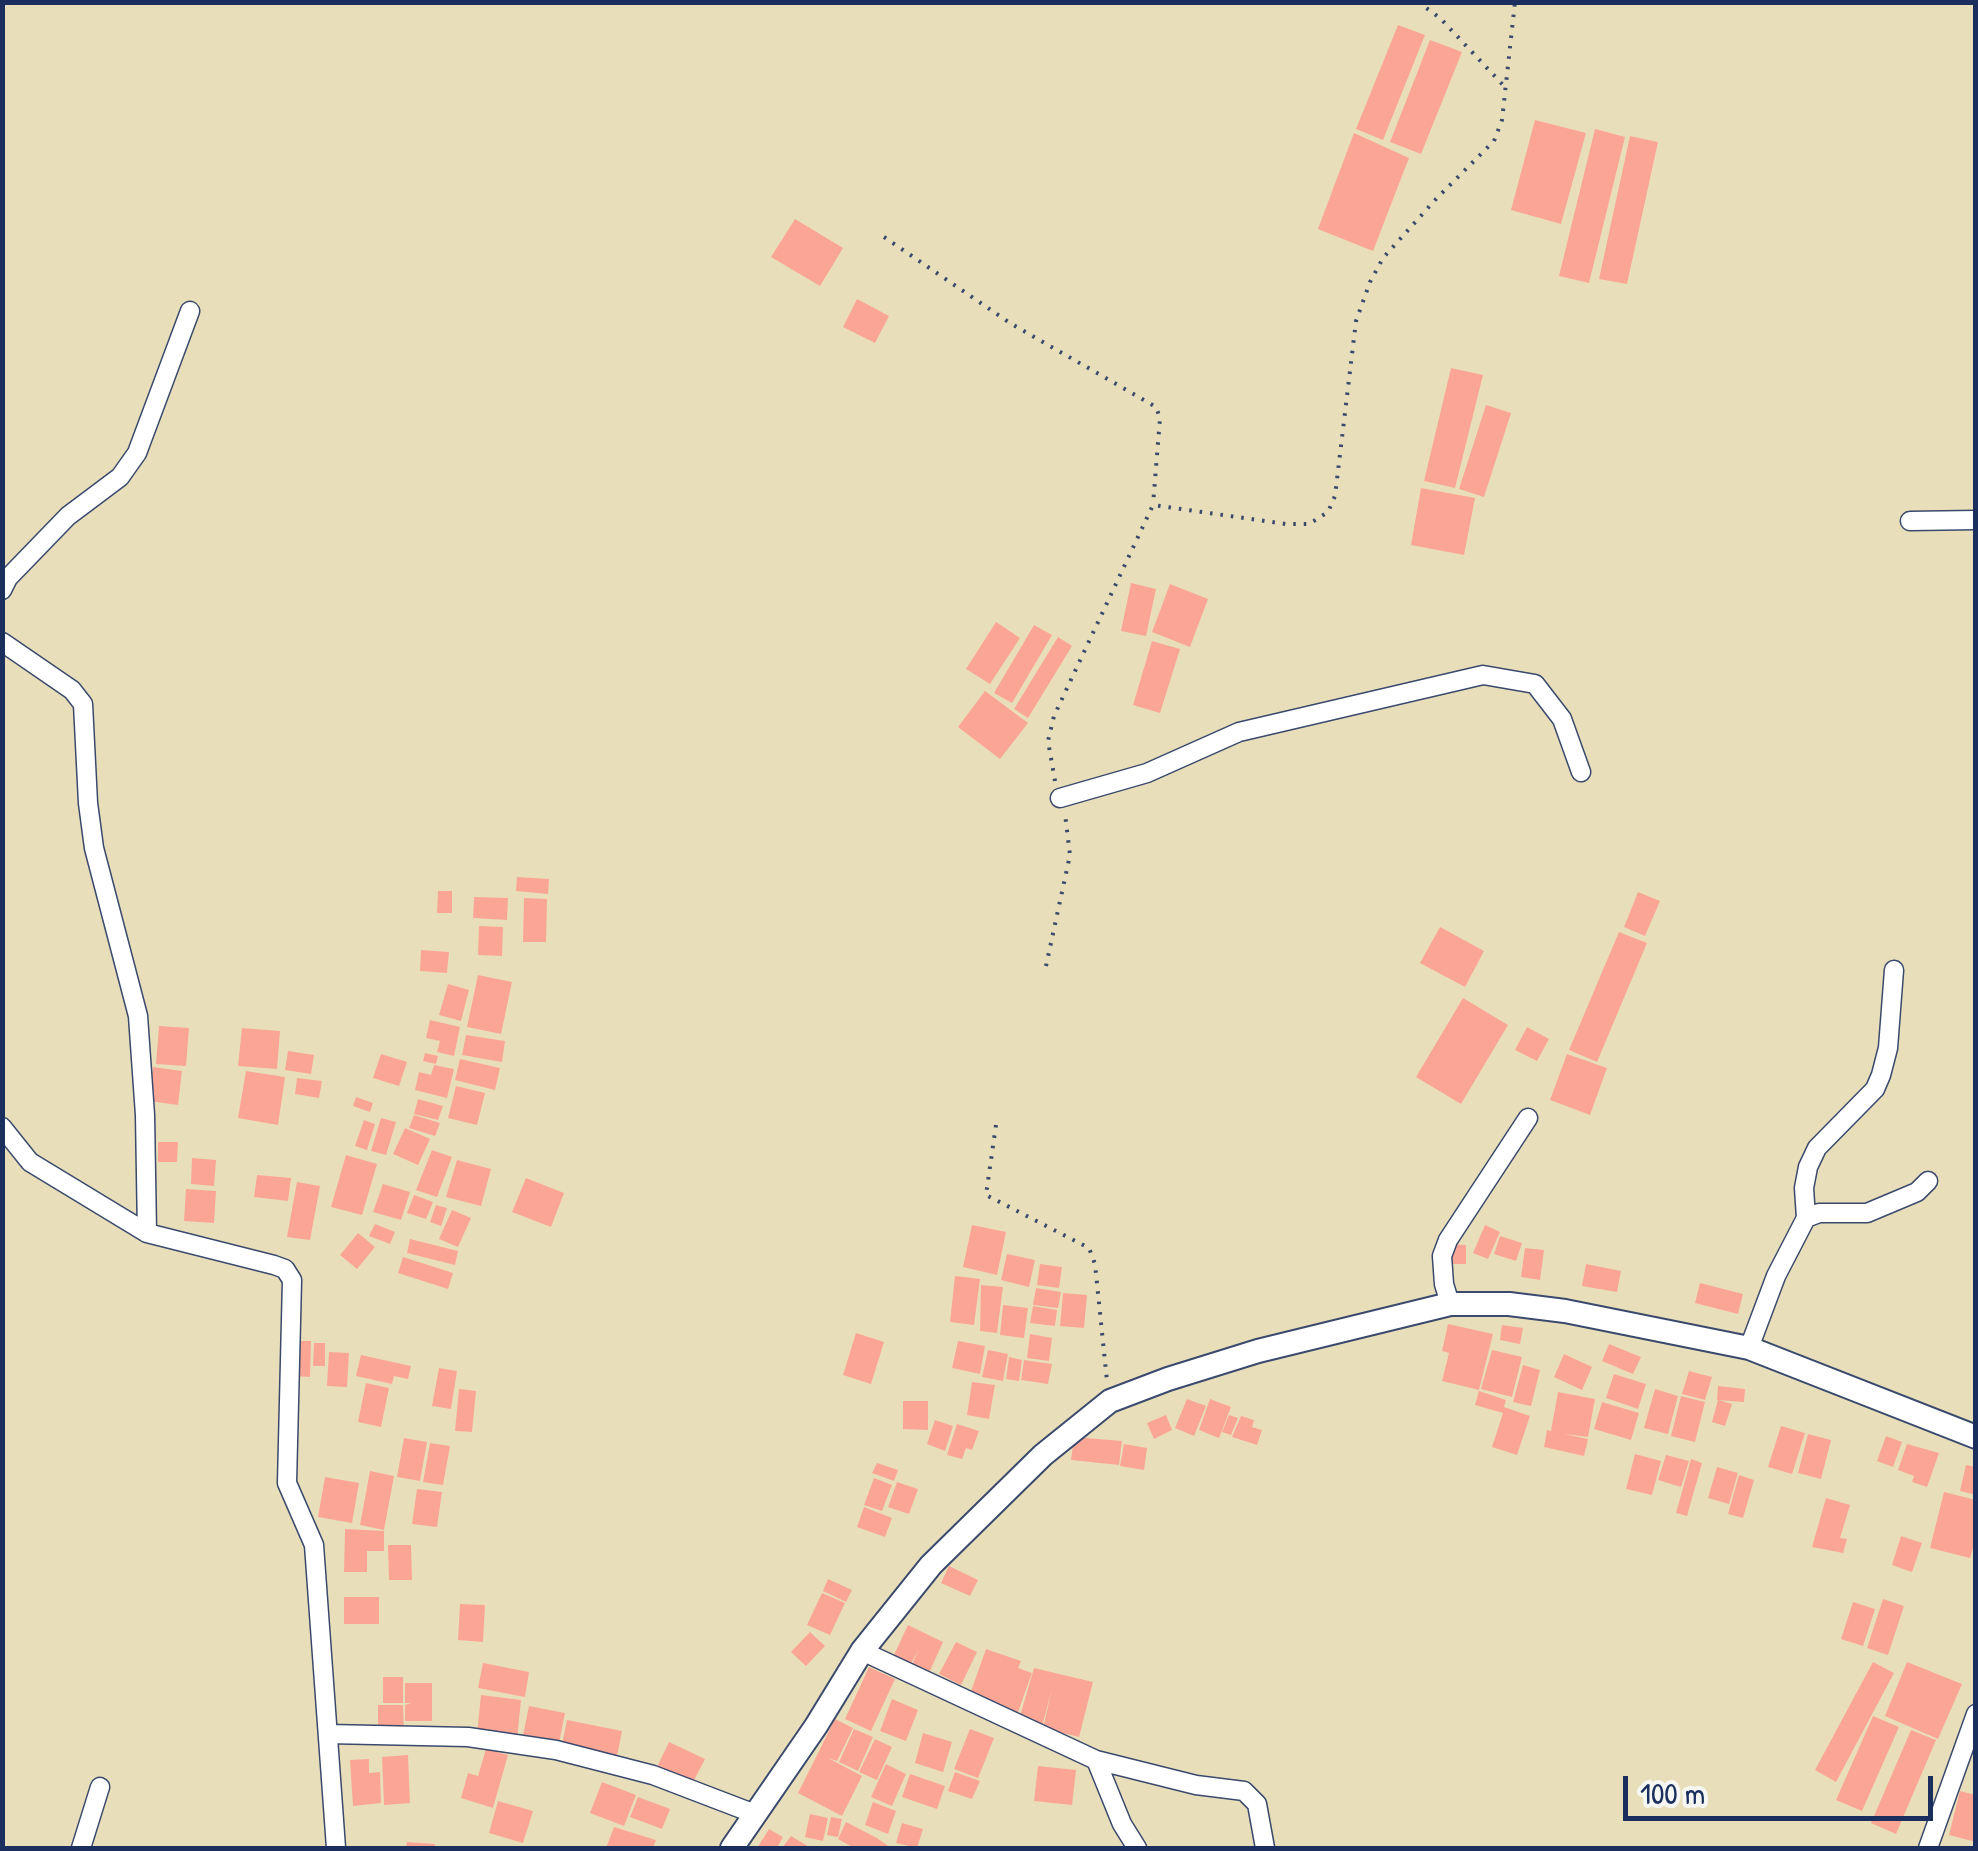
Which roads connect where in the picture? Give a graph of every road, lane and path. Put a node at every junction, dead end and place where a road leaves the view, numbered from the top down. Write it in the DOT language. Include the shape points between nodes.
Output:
graph roads {
  1 [pos="1418,2"];
  2 [pos="1515,2"];
  3 [pos="1504,86"];
  4 [pos="884,237"];
  5 [pos="190,311"];
  6 [pos="1152,505"];
  7 [pos="1976,520"];
  8 [pos="1910,521"];
  9 [pos="2,590"];
  10 [pos="2,642"];
  11 [pos="1581,772"];
  12 [pos="1060,798"];
  13 [pos="1046,966"];
  14 [pos="1894,970"];
  15 [pos="1528,1118"];
  16 [pos="996,1125"];
  17 [pos="2,1127"];
  18 [pos="1928,1181"];
  19 [pos="1806,1218"];
  20 [pos="147,1234"];
  21 [pos="1447,1294"];
  22 [pos="1752,1337"];
  23 [pos="1110,1401"];
  24 [pos="1976,1437"];
  25 [pos="862,1651"];
  26 [pos="1976,1714"];
  27 [pos="328,1734"];
  28 [pos="1096,1760"];
  29 [pos="100,1788"];
  30 [pos="755,1814"];
  31 [pos="1270,1847"];
  32 [pos="81,1848"];
  33 [pos="336,1848"];
  34 [pos="732,1848"];
  35 [pos="1137,1848"];
  36 [pos="1928,1848"];
  1 -- 3 [label="path"];
  2 -- 3 [label="path"];
  3 -- 6 [label="path" via="1494,141 1383,258 1370,282 1356,321 1328,512 1310,524 1286,524"];
  4 -- 6 [label="path" via="1010,324 1156,407"];
  5 -- 9 [label="street" via="137,453"];
  6 -- 12 [label="path" via="1054,716 1048,741"];
  7 -- 8 [label="street"];
  10 -- 20 [label="street" via="83,704 94,848 138,1016"];
  11 -- 12 [label="street" via="1562,718 1535,684 1484,675 1239,732 1147,773"];
  12 -- 13 [label="path" via="1070,855"];
  14 -- 19 [label="street" via="1881,1074 1817,1148 1804,1188"];
  15 -- 21 [label="street" via="1454,1229 1442,1256"];
  16 -- 23 [label="path" via="986,1196 1088,1248 1095,1264"];
  17 -- 20 [label="street" via="30,1162"];
  18 -- 19 [label="street" via="1867,1212"];
  19 -- 22 [label="street"];
  20 -- 27 [label="street" via="274,1265 292,1280 288,1484 314,1546"];
  21 -- 22 [label="street"];
  21 -- 23 [label="street"];
  22 -- 24 [label="street"];
  23 -- 25 [label="street" via="1043,1455 931,1565"];
  25 -- 28 [label="street"];
  25 -- 30 [label="street"];
  26 -- 36 [label="street"];
  27 -- 30 [label="street" via="468,1737 556,1750"];
  27 -- 33 [label="street"];
  28 -- 31 [label="street" via="1244,1791 1258,1804"];
  28 -- 35 [label="street"];
  29 -- 32 [label="street"];
  30 -- 34 [label="street"];
}
